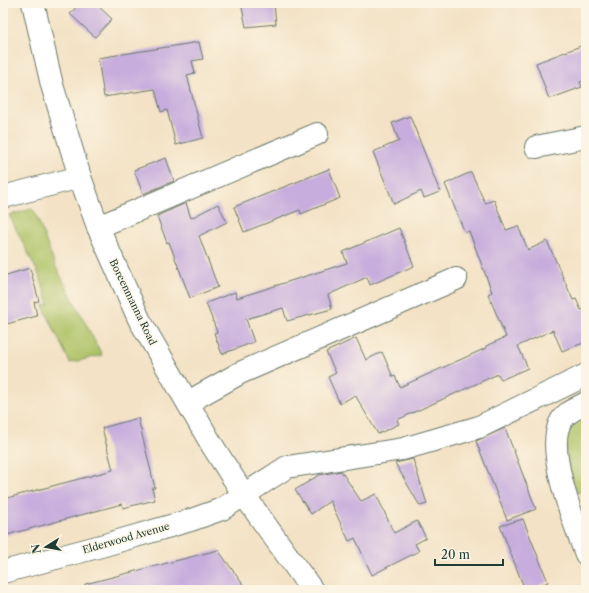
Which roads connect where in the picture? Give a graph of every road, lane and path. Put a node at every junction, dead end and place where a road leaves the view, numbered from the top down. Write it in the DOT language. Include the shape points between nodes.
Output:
graph roads {
  1 [pos="33,3"];
  2 [pos="317,134"];
  3 [pos="586,137"];
  4 [pos="536,147"];
  5 [pos="80,177"];
  6 [pos="3,198"];
  7 [pos="98,227"];
  8 [pos="456,279"];
  9 [pos="586,375"];
  10 [pos="586,403"];
  11 [pos="189,405"];
  12 [pos="244,495"];
  13 [pos="586,554"];
  14 [pos="3,572"];
  15 [pos="312,590"];
  1 -- 5 [label="street, Boreenmanna Road" via="52,85"];
  2 -- 7 [label="street"];
  3 -- 4 [label="street"];
  5 -- 6 [label="street"];
  5 -- 7 [label="street, Boreenmanna Road"];
  7 -- 11 [label="street, Boreenmanna Road" via="139,319"];
  8 -- 11 [label="street" via="240,373 199,396"];
  9 -- 12 [label="street, Elderwood Avenue" via="479,428 402,449 287,467"];
  10 -- 13 [label="street" via="567,414 557,432 558,460 566,500"];
  11 -- 12 [label="street, Boreenmanna Road"];
  12 -- 14 [label="street, Elderwood Avenue" via="222,508 191,520"];
  12 -- 15 [label="street, Boreenmanna Road"];
}
